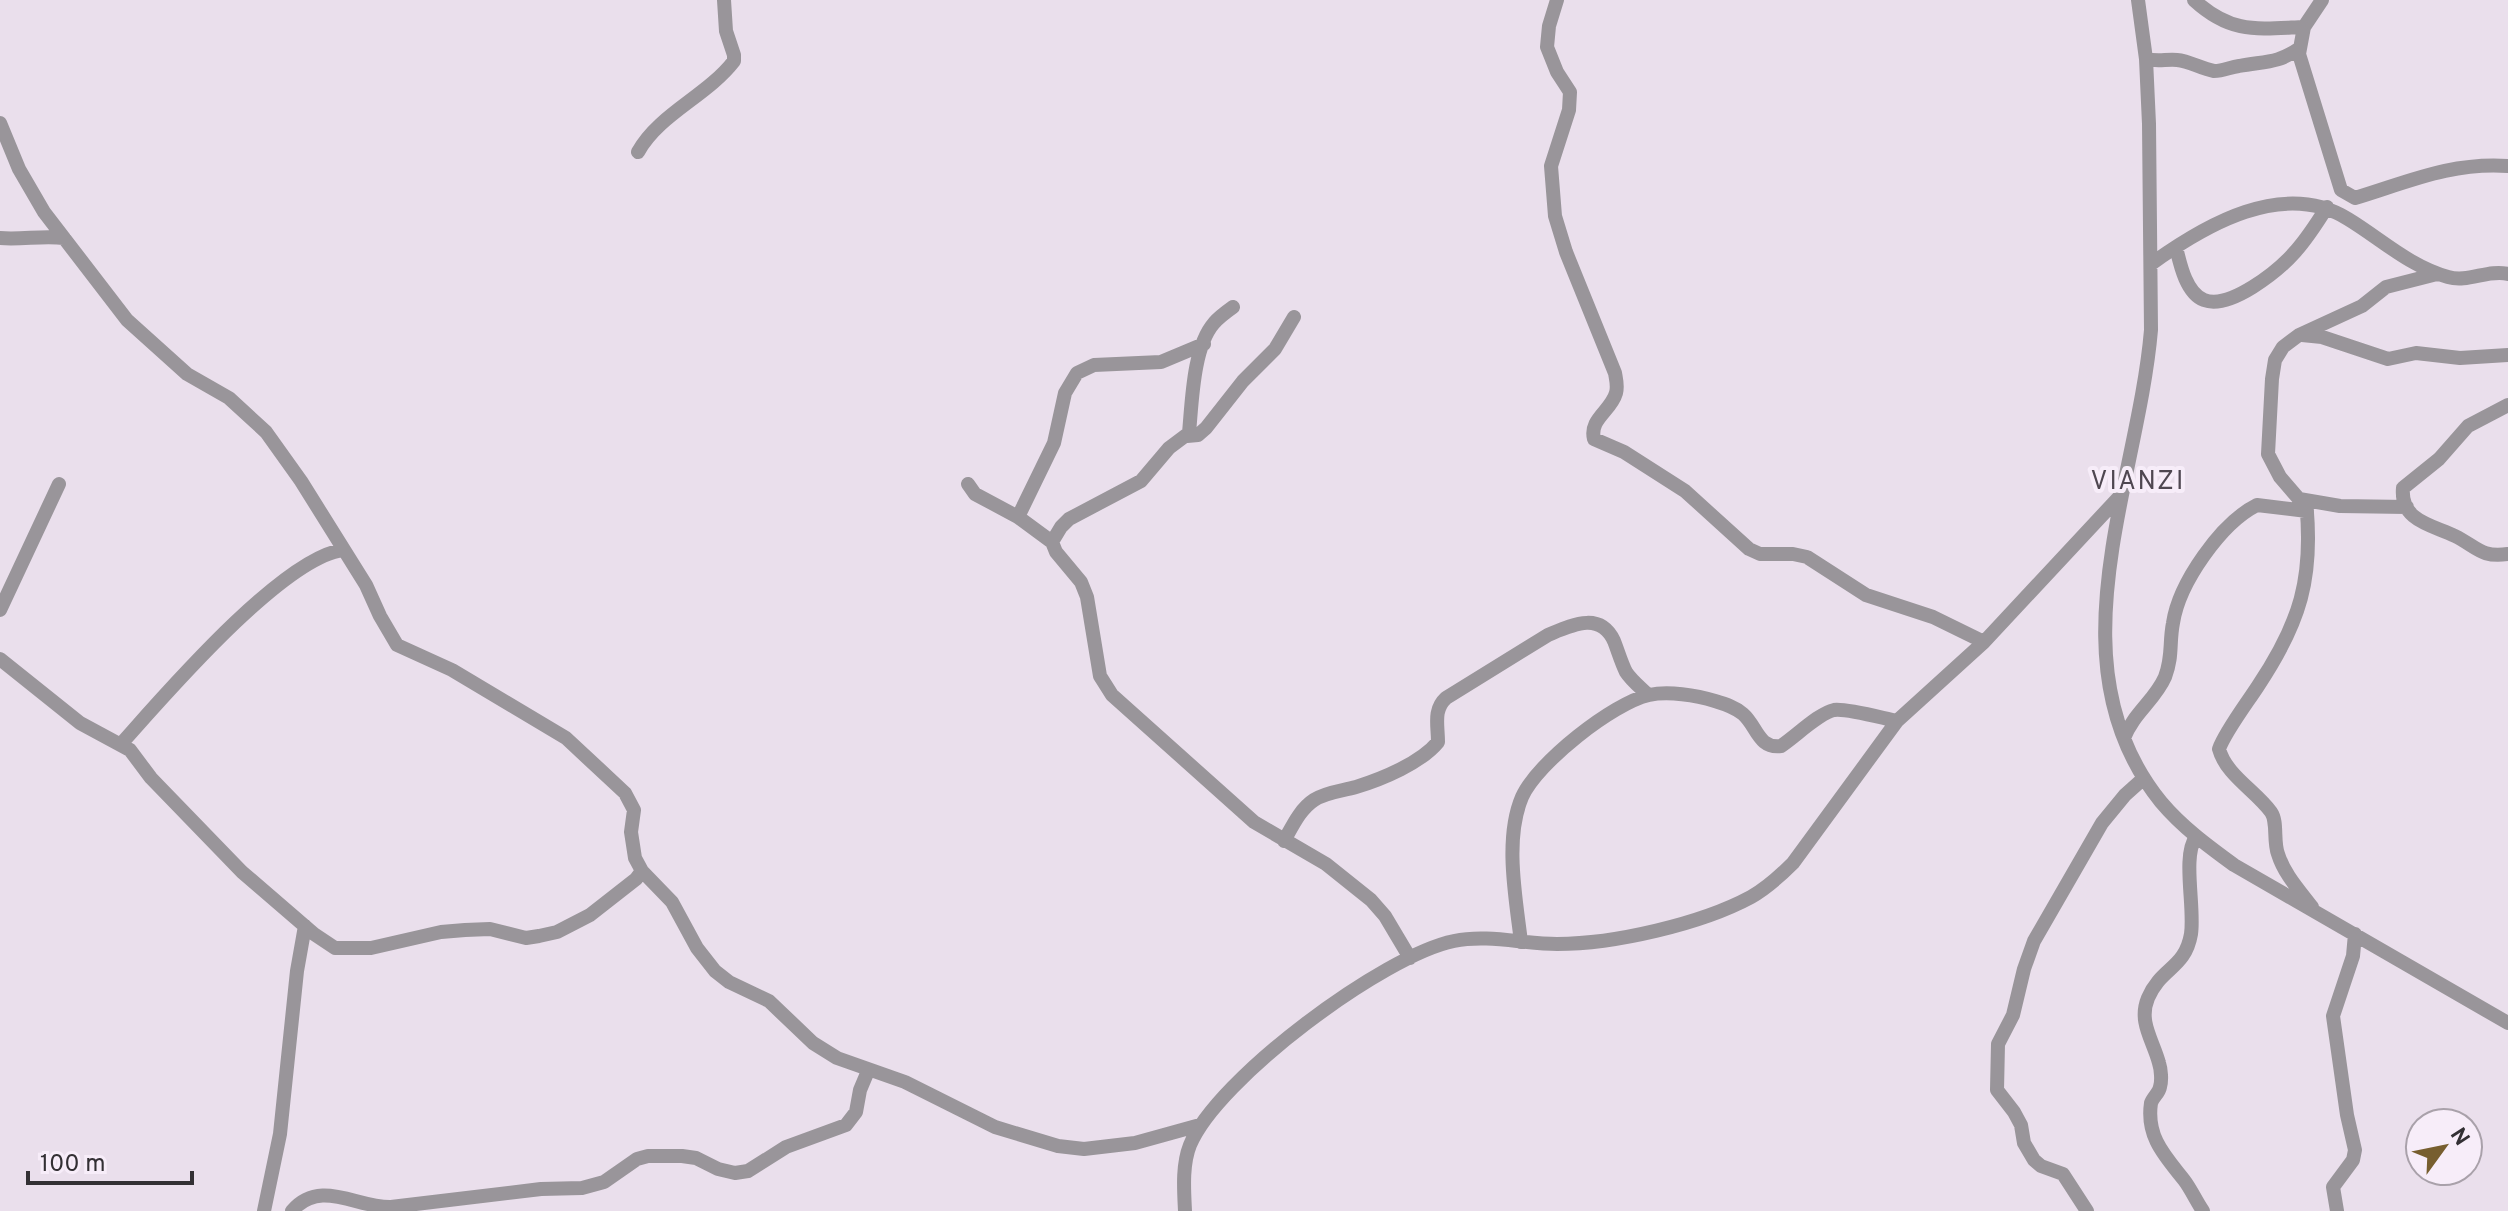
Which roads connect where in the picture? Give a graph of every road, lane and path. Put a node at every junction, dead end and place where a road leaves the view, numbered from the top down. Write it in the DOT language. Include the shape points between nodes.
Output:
graph roads {
  1 [pos="724,0"];
  2 [pos="1557,0"];
  3 [pos="2138,0"];
  4 [pos="2194,0"];
  5 [pos="2322,0"];
  6 [pos="2304,27"];
  7 [pos="2300,48"];
  8 [pos="2146,59"];
  9 [pos="0,123"];
  10 [pos="638,152"];
  11 [pos="4,153"];
  12 [pos="2508,166"];
  13 [pos="2327,207"];
  14 [pos="0,238"];
  15 [pos="64,238"];
  16 [pos="2176,247"];
  17 [pos="2151,264"];
  18 [pos="2437,274"];
  19 [pos="2508,274"];
  20 [pos="1233,307"];
  21 [pos="1294,317"];
  22 [pos="2299,335"];
  23 [pos="1204,344"];
  24 [pos="2508,355"];
  25 [pos="2508,405"];
  26 [pos="1187,436"];
  27 [pos="59,484"];
  28 [pos="968,484"];
  29 [pos="2121,495"];
  30 [pos="2306,506"];
  31 [pos="2407,507"];
  32 [pos="1018,517"];
  33 [pos="1052,542"];
  34 [pos="343,550"];
  35 [pos="2508,554"];
  36 [pos="0,610"];
  37 [pos="1984,642"];
  38 [pos="0,659"];
  39 [pos="1648,695"];
  40 [pos="1897,721"];
  41 [pos="2124,738"];
  42 [pos="121,744"];
  43 [pos="2144,778"];
  44 [pos="2196,837"];
  45 [pos="1284,841"];
  46 [pos="642,871"];
  47 [pos="2316,912"];
  48 [pos="305,926"];
  49 [pos="2355,934"];
  50 [pos="1521,942"];
  51 [pos="1410,958"];
  52 [pos="2508,1023"];
  53 [pos="868,1071"];
  54 [pos="1200,1125"];
  55 [pos="264,1211"];
  56 [pos="292,1211"];
  57 [pos="1185,1211"];
  58 [pos="2087,1211"];
  59 [pos="2203,1211"];
  60 [pos="2337,1211"];
  1 -- 10 [label="street" via="734,61"];
  2 -- 37 [label="street" via="1547,47 1570,92 1551,166 1555,216 1617,387 1594,426 1594,439 1685,491 1749,549 1807,557 1866,595 1943,621"];
  3 -- 8 [label="street"];
  4 -- 6 [label="street" via="2209,14 2240,27"];
  5 -- 6 [label="street"];
  6 -- 7 [label="street"];
  7 -- 8 [label="street" via="2278,61 2220,71 2186,61"];
  7 -- 12 [label="street" via="2332,165 2346,195 2355,198 2453,167"];
  8 -- 17 [label="street"];
  9 -- 11 [label="street"];
  11 -- 15 [label="street"];
  13 -- 16 [label="street" via="2291,202 2251,212 2201,230"];
  13 -- 16 [label="street" via="2293,255 2237,296 2216,302 2202,299 2188,283"];
  13 -- 18 [label="street" via="2398,255"];
  14 -- 15 [label="street"];
  15 -- 34 [label="street" via="134,327 266,432"];
  16 -- 17 [label="street"];
  17 -- 29 [label="street" via="2148,362"];
  18 -- 19 [label="street" via="2457,280"];
  18 -- 22 [label="street" via="2386,287 2356,309"];
  20 -- 23 [label="street" via="1213,324"];
  21 -- 26 [label="street" via="1275,349 1206,428"];
  22 -- 24 [label="street" via="2322,337 2388,359 2416,353 2460,358"];
  22 -- 30 [label="street" via="2275,360 2268,454 2271,465"];
  23 -- 26 [label="street" via="1192,386"];
  23 -- 32 [label="street" via="1161,362 1094,365 1077,373 1065,393 1054,443"];
  25 -- 31 [label="street" via="2468,426 2403,488"];
  26 -- 33 [label="street" via="1169,448 1141,481 1069,519"];
  27 -- 36 [label="street"];
  28 -- 32 [label="street" via="975,494"];
  29 -- 37 [label="street"];
  29 -- 41 [label="street" via="2107,591 2106,658"];
  30 -- 31 [label="street" via="2322,501"];
  30 -- 41 [label="street" via="2257,505 2237,518 2207,553 2183,590 2164,679"];
  30 -- 47 [label="street" via="2306,573 2298,614 2219,749 2273,815 2281,864"];
  31 -- 35 [label="street" via="2426,526 2484,554"];
  32 -- 33 [label="street"];
  33 -- 45 [label="street" via="1087,597 1100,676 1112,695 1241,811"];
  34 -- 42 [label="street" via="327,552 250,607"];
  34 -- 46 [label="street" via="397,645 452,670 566,738 625,793 634,810 631,847"];
  37 -- 40 [label="street"];
  38 -- 42 [label="street" via="80,723"];
  39 -- 40 [label="street" via="1688,696 1732,706 1772,747 1836,710"];
  39 -- 45 [label="street" via="1627,673 1603,625 1593,621 1566,627 1446,698 1439,705 1438,742 1430,752 1369,783 1312,801"];
  39 -- 50 [label="street" via="1569,743 1539,770 1522,797 1513,874"];
  40 -- 50 [label="street" via="1793,863 1749,898 1602,942"];
  41 -- 43 [label="street"];
  42 -- 48 [label="street" via="233,863"];
  43 -- 44 [label="street"];
  43 -- 58 [label="street" via="2102,823 2047,915 1998,1044 1997,1090 2021,1125 2027,1150 2041,1166 2063,1174"];
  44 -- 47 [label="street"];
  44 -- 59 [label="street" via="2189,857 2193,919 2188,948 2156,982 2145,1007 2145,1026 2160,1065 2160,1089 2151,1104 2154,1133 2160,1151"];
  45 -- 51 [label="street" via="1326,864 1371,900"];
  46 -- 48 [label="street" via="590,915 539,936 490,929 453,931 348,950 325,943"];
  46 -- 53 [label="street" via="672,902 715,971 769,1001 813,1043"];
  47 -- 49 [label="street"];
  48 -- 55 [label="street" via="280,1134"];
  49 -- 52 [label="street"];
  49 -- 60 [label="street" via="2351,966 2333,1016 2355,1150 2333,1187"];
  50 -- 51 [label="street" via="1474,938"];
  51 -- 54 [label="street" via="1283,1040"];
  53 -- 54 [label="street" via="905,1082 995,1127 1058,1146 1109,1148"];
  53 -- 56 [label="street" via="856,1112 846,1125 786,1147 748,1171 718,1169 696,1158 648,1156 604,1182 582,1188 391,1207 318,1194"];
  54 -- 57 [label="street" via="1186,1158"];
}
